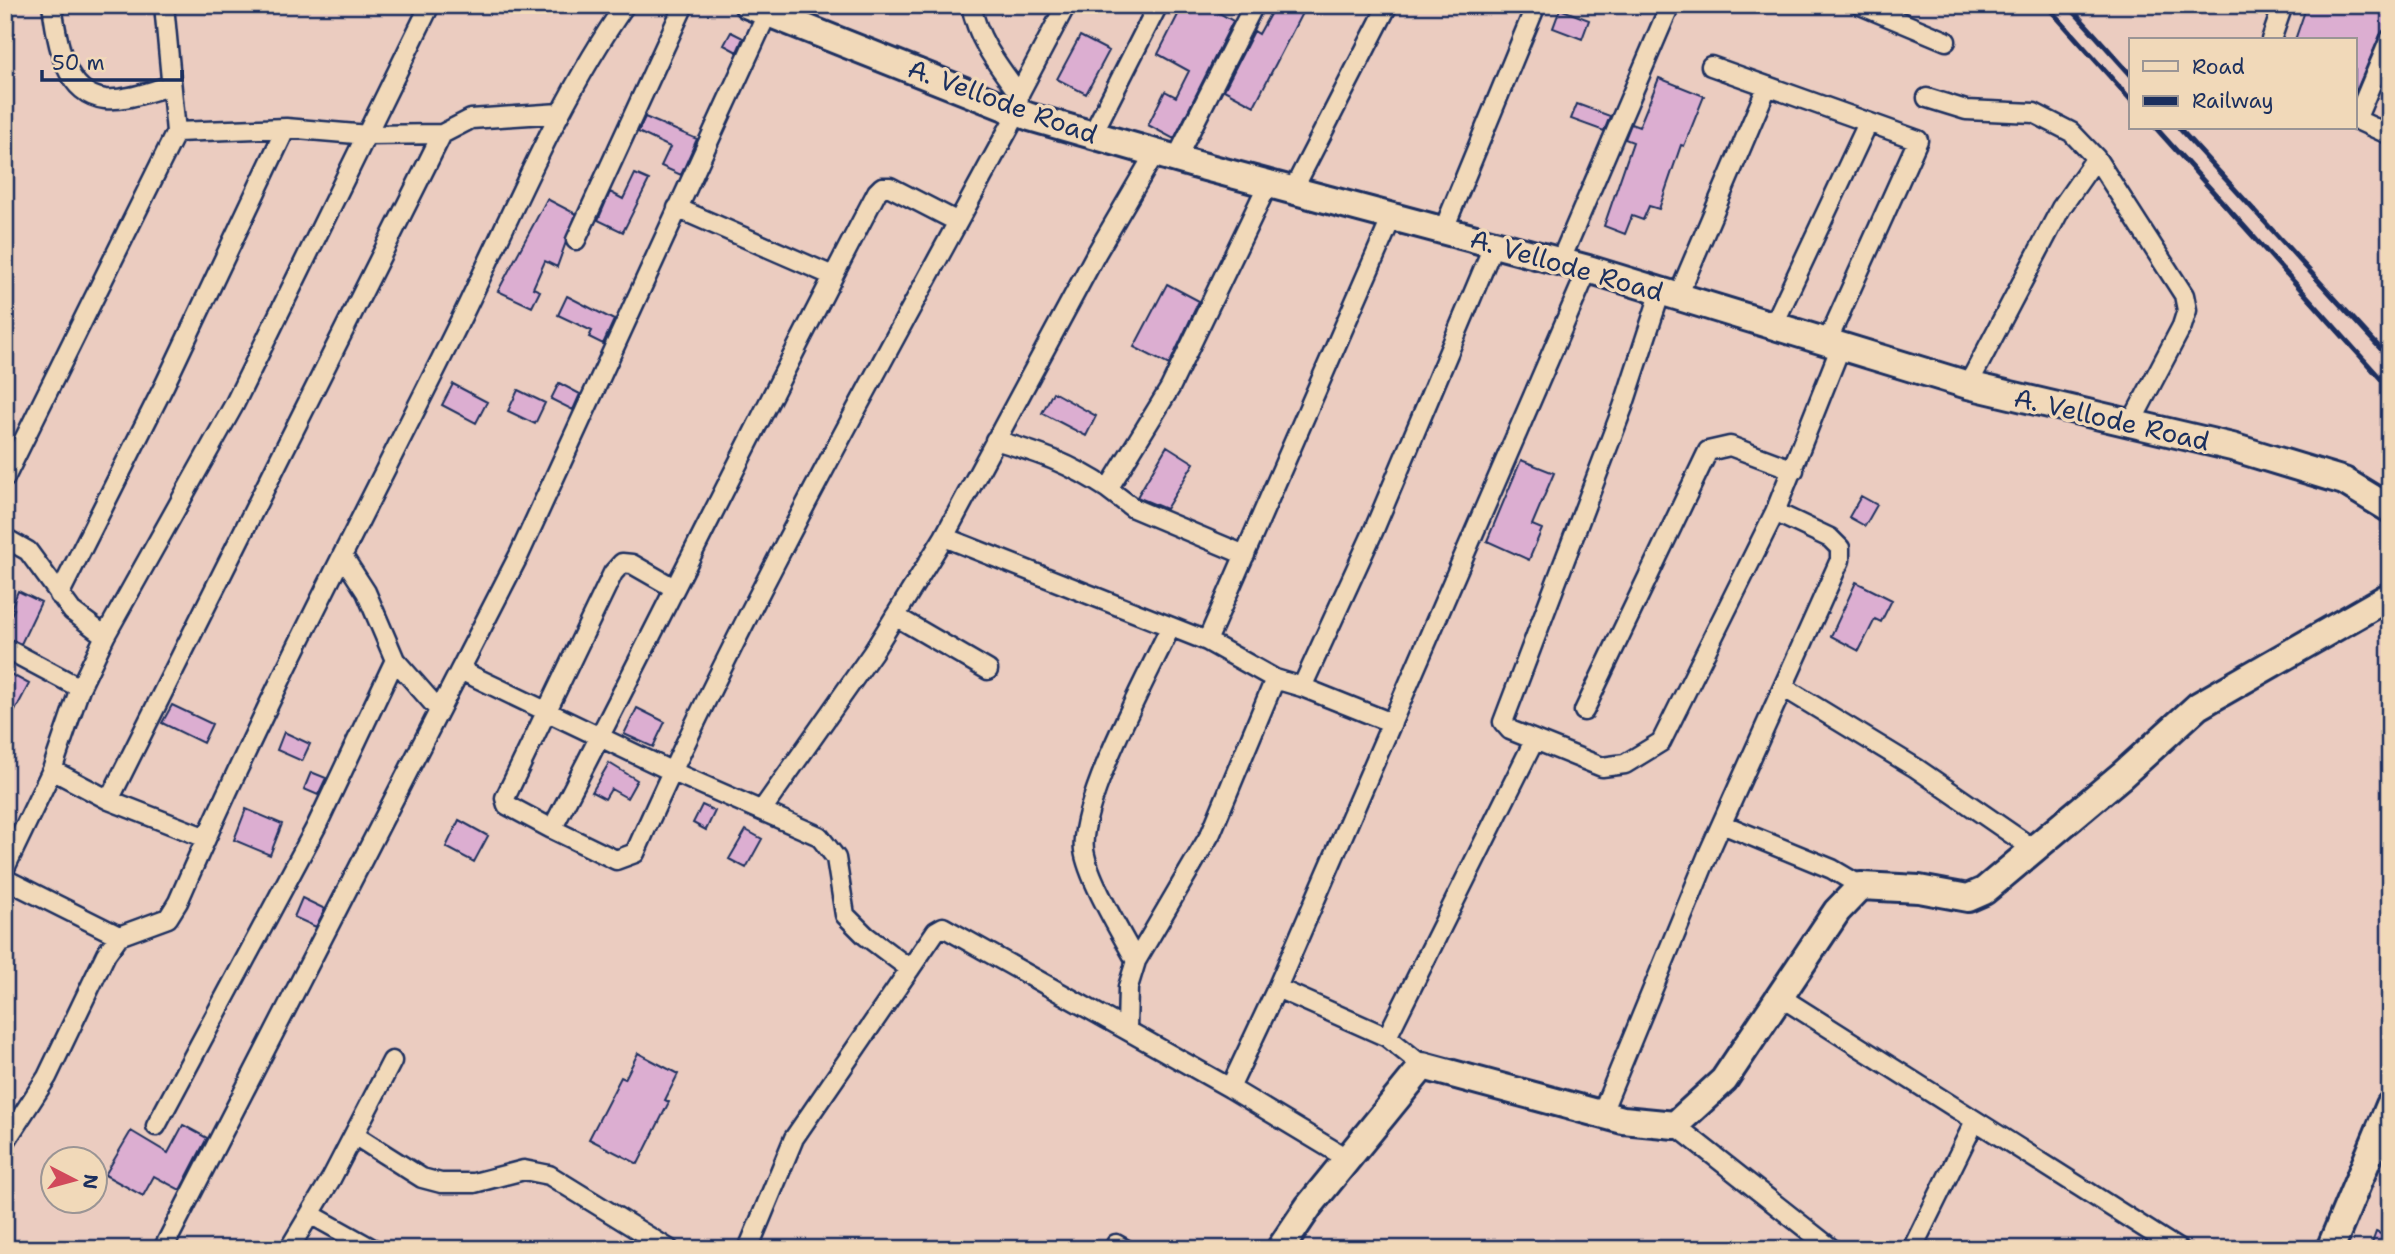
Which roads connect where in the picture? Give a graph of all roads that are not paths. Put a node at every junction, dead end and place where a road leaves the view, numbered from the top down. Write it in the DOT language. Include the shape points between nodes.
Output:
graph roads {
  1 [pos="52,5"];
  2 [pos="164,5"];
  3 [pos="430,5"];
  4 [pos="625,5"];
  5 [pos="684,5"];
  6 [pos="971,5"];
  7 [pos="1066,5"];
  8 [pos="1158,5"];
  9 [pos="1254,5"];
  10 [pos="1388,5"];
  11 [pos="1536,5"];
  12 [pos="1670,5"];
  13 [pos="1860,5"];
  14 [pos="2283,5"];
  15 [pos="769,10"];
  16 [pos="2272,38"];
  17 [pos="2390,39"];
  18 [pos="1946,41"];
  19 [pos="1711,66"];
  20 [pos="170,86"];
  21 [pos="1767,87"];
  22 [pos="1927,99"];
  23 [pos="1019,103"];
  24 [pos="560,113"];
  25 [pos="2356,120"];
  26 [pos="1868,123"];
  27 [pos="286,128"];
  28 [pos="176,132"];
  29 [pos="442,134"];
  30 [pos="368,135"];
  31 [pos="1092,135"];
  32 [pos="2390,135"];
  33 [pos="1166,156"];
  34 [pos="2096,158"];
  35 [pos="1281,187"];
  36 [pos="677,208"];
  37 [pos="1392,217"];
  38 [pos="958,222"];
  39 [pos="1443,231"];
  40 [pos="576,240"];
  41 [pos="1494,244"];
  42 [pos="1560,262"];
  43 [pos="1588,269"];
  44 [pos="833,276"];
  45 [pos="1669,294"];
  46 [pos="1773,326"];
  47 [pos="1834,344"];
  48 [pos="1968,385"];
  49 [pos="2131,423"];
  50 [pos="995,440"];
  51 [pos="1794,470"];
  52 [pos="5,478"];
  53 [pos="1108,489"];
  54 [pos="2390,509"];
  55 [pos="1775,512"];
  56 [pos="944,537"];
  57 [pos="5,538"];
  58 [pos="1245,555"];
  59 [pos="344,558"];
  60 [pos="674,588"];
  61 [pos="59,595"];
  62 [pos="2390,596"];
  63 [pos="895,616"];
  64 [pos="1170,628"];
  65 [pos="105,636"];
  66 [pos="1207,642"];
  67 [pos="5,648"];
  68 [pos="395,660"];
  69 [pos="460,670"];
  70 [pos="988,670"];
  71 [pos="1275,679"];
  72 [pos="1302,687"];
  73 [pos="1783,687"];
  74 [pos="80,688"];
  75 [pos="439,710"];
  76 [pos="547,711"];
  77 [pos="1584,711"];
  78 [pos="1392,723"];
  79 [pos="600,736"];
  80 [pos="1534,741"];
  81 [pos="52,770"];
  82 [pos="671,771"];
  83 [pos="109,800"];
  84 [pos="762,810"];
  85 [pos="1721,824"];
  86 [pos="552,829"];
  87 [pos="206,838"];
  88 [pos="2035,850"];
  89 [pos="5,868"];
  90 [pos="5,879"];
  91 [pos="1861,886"];
  92 [pos="119,936"];
  93 [pos="1136,961"];
  94 [pos="910,969"];
  95 [pos="1277,988"];
  96 [pos="1779,996"];
  97 [pos="1127,1029"];
  98 [pos="1387,1037"];
  99 [pos="392,1061"];
  100 [pos="1423,1066"];
  101 [pos="1230,1088"];
  102 [pos="2390,1105"];
  103 [pos="1601,1115"];
  104 [pos="1975,1121"];
  105 [pos="1675,1125"];
  106 [pos="156,1126"];
  107 [pos="354,1135"];
  108 [pos="5,1142"];
  109 [pos="1348,1158"];
  110 [pos="310,1214"];
  111 [pos="163,1249"];
  112 [pos="289,1249"];
  113 [pos="373,1249"];
  114 [pos="669,1249"];
  115 [pos="748,1249"];
  116 [pos="1280,1249"];
  117 [pos="1832,1249"];
  118 [pos="1912,1249"];
  119 [pos="2178,1249"];
  120 [pos="2330,1249"];
  1 -- 20 [label="street" via="65,62 73,80 88,94 106,99"];
  2 -- 20 [label="street"];
  3 -- 30 [label="street"];
  4 -- 24 [label="street"];
  5 -- 40 [label="street"];
  6 -- 23 [label="street" via="985,48"];
  7 -- 23 [label="street"];
  8 -- 31 [label="street"];
  9 -- 33 [label="street"];
  10 -- 35 [label="street"];
  11 -- 39 [label="street"];
  12 -- 42 [label="street"];
  13 -- 18 [label="street"];
  14 -- 16 [label="street"];
  15 -- 23 [label="main road, A. Vellode Road"];
  15 -- 36 [label="street"];
  17 -- 25 [label="street"];
  19 -- 21 [label="street"];
  20 -- 28 [label="street"];
  21 -- 26 [label="street"];
  21 -- 45 [label="street"];
  22 -- 34 [label="street" via="1966,110 2024,112 2049,119 2071,132"];
  23 -- 31 [label="main road, A. Vellode Road"];
  23 -- 38 [label="street"];
  24 -- 29 [label="street" via="471,120"];
  24 -- 59 [label="street"];
  25 -- 32 [label="street"];
  26 -- 46 [label="street"];
  26 -- 47 [label="street" via="1918,140"];
  27 -- 28 [label="street"];
  27 -- 30 [label="street"];
  27 -- 61 [label="street" via="166,384"];
  28 -- 52 [label="street"];
  29 -- 30 [label="street"];
  29 -- 83 [label="street"];
  30 -- 65 [label="street" via="234,405"];
  31 -- 33 [label="main road, A. Vellode Road"];
  33 -- 35 [label="main road, A. Vellode Road"];
  33 -- 50 [label="street" via="1096,254"];
  34 -- 48 [label="street" via="2061,208"];
  34 -- 49 [label="street" via="2184,295 2187,310"];
  35 -- 37 [label="main road, A. Vellode Road"];
  35 -- 53 [label="street"];
  36 -- 44 [label="street"];
  36 -- 69 [label="street" via="519,555"];
  37 -- 39 [label="main road, A. Vellode Road"];
  37 -- 58 [label="street"];
  38 -- 44 [label="street" via="882,187"];
  38 -- 82 [label="street" via="852,417"];
  39 -- 41 [label="main road, A. Vellode Road"];
  41 -- 42 [label="main road, A. Vellode Road"];
  41 -- 72 [label="street" via="1373,532"];
  42 -- 43 [label="main road, A. Vellode Road"];
  43 -- 45 [label="main road, A. Vellode Road"];
  43 -- 78 [label="street"];
  44 -- 60 [label="street"];
  45 -- 46 [label="main road, A. Vellode Road"];
  45 -- 80 [label="street" via="1505,710 1503,722 1510,730"];
  46 -- 47 [label="main road, A. Vellode Road"];
  47 -- 48 [label="main road, A. Vellode Road"];
  47 -- 51 [label="street"];
  48 -- 49 [label="main road, A. Vellode Road"];
  49 -- 54 [label="main road, A. Vellode Road" via="2344,481"];
  50 -- 53 [label="street" via="1051,456"];
  50 -- 56 [label="street"];
  51 -- 55 [label="street"];
  51 -- 77 [label="street" via="1730,446 1707,451"];
  53 -- 58 [label="street" via="1133,508"];
  55 -- 73 [label="street" via="1830,538 1840,548 1840,560"];
  55 -- 80 [label="street" via="1661,743 1625,764 1602,767"];
  56 -- 63 [label="street"];
  56 -- 64 [label="street"];
  57 -- 61 [label="street" via="28,551"];
  58 -- 66 [label="street"];
  59 -- 68 [label="street" via="366,593"];
  59 -- 87 [label="street"];
  60 -- 76 [label="street" via="622,563 613,573"];
  60 -- 79 [label="street"];
  61 -- 65 [label="street"];
  62 -- 88 [label="main road" via="2198,706"];
  63 -- 70 [label="street"];
  63 -- 84 [label="street"];
  64 -- 66 [label="street"];
  64 -- 93 [label="street" via="1083,827 1084,852"];
  65 -- 74 [label="street"];
  66 -- 71 [label="street"];
  67 -- 74 [label="street"];
  68 -- 75 [label="street"];
  68 -- 106 [label="street" via="316,827"];
  69 -- 75 [label="street"];
  69 -- 76 [label="street"];
  71 -- 72 [label="street"];
  71 -- 93 [label="street" via="1211,833"];
  72 -- 78 [label="street"];
  73 -- 85 [label="street"];
  73 -- 88 [label="street" via="1916,768"];
  74 -- 81 [label="street"];
  75 -- 111 [label="street"];
  76 -- 79 [label="street"];
  76 -- 86 [label="street" via="505,798 506,805"];
  78 -- 95 [label="street"];
  79 -- 82 [label="street"];
  79 -- 86 [label="street"];
  80 -- 98 [label="street"];
  81 -- 83 [label="street"];
  81 -- 89 [label="street"];
  82 -- 84 [label="street"];
  82 -- 86 [label="street" via="635,853 627,857 616,860"];
  83 -- 87 [label="street"];
  84 -- 94 [label="street" via="808,829 827,843 836,858 845,915"];
  85 -- 91 [label="street" via="1832,869"];
  85 -- 103 [label="street"];
  87 -- 92 [label="street" via="167,918"];
  88 -- 91 [label="main road" via="1984,891 1968,898"];
  90 -- 92 [label="street"];
  91 -- 96 [label="main road" via="1836,911"];
  92 -- 108 [label="street" via="47,1077"];
  93 -- 97 [label="street" via="1128,987"];
  94 -- 97 [label="street" via="936,931 949,928"];
  94 -- 115 [label="street" via="794,1138"];
  95 -- 98 [label="street"];
  95 -- 101 [label="street"];
  96 -- 104 [label="street"];
  96 -- 105 [label="main road" via="1724,1080"];
  97 -- 101 [label="street"];
  98 -- 100 [label="street"];
  99 -- 107 [label="street"];
  100 -- 103 [label="main road"];
  100 -- 109 [label="main road"];
  101 -- 109 [label="street"];
  102 -- 120 [label="main road"];
  103 -- 105 [label="main road"];
  104 -- 118 [label="street"];
  104 -- 119 [label="street"];
  105 -- 117 [label="street"];
  107 -- 110 [label="street"];
  107 -- 114 [label="street" via="422,1178 441,1183 474,1183 524,1170 549,1175"];
  109 -- 116 [label="main road"];
  110 -- 112 [label="street"];
  110 -- 113 [label="street"];
}
